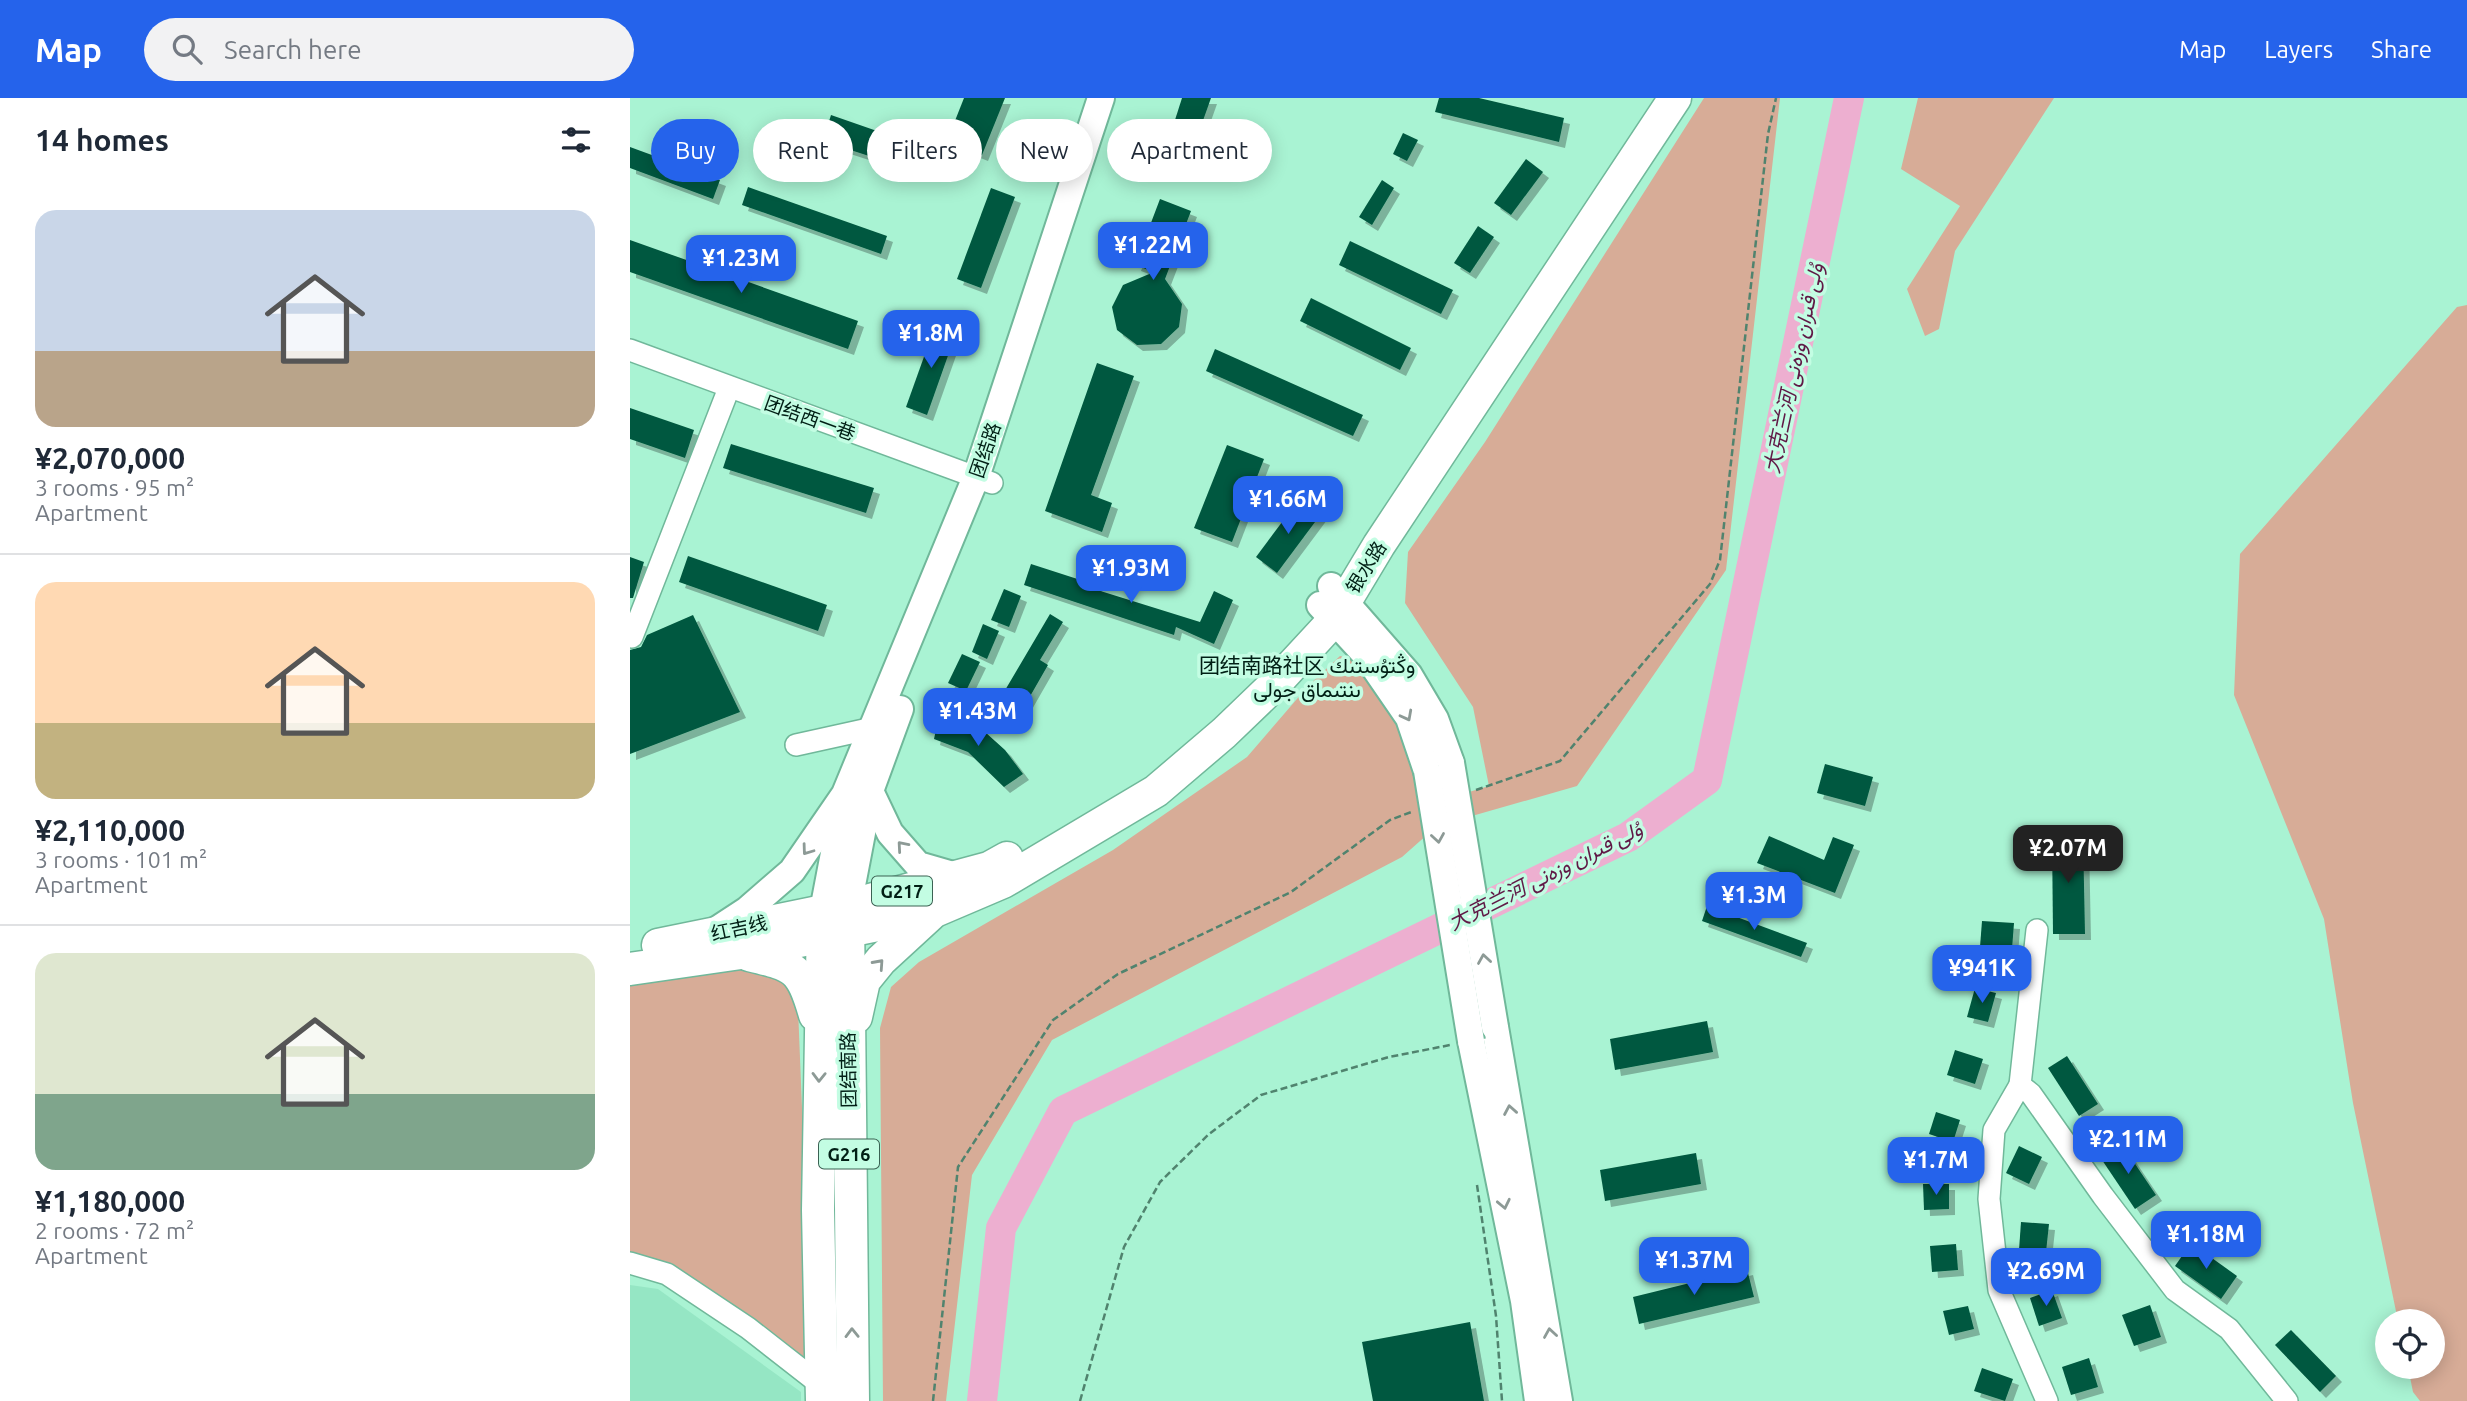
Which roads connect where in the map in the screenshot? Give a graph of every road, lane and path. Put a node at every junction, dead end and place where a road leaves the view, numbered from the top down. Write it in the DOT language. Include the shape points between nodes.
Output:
graph roads {
  1 [pos="1101,98"];
  2 [pos="1120,98"];
  3 [pos="1654,98"];
  4 [pos="1675,98"];
  5 [pos="1776,98"];
  6 [pos="630,350"];
  7 [pos="729,388"];
  8 [pos="984,480"];
  9 [pos="1332,603"];
  10 [pos="632,637"];
  11 [pos="873,728"];
  12 [pos="796,745"];
  13 [pos="1439,767"];
  14 [pos="858,792"];
  15 [pos="1468,793"];
  16 [pos="1416,811"];
  17 [pos="956,876"];
  18 [pos="935,911"];
  19 [pos="835,921"];
  20 [pos="2037,930"];
  21 [pos="710,934"];
  22 [pos="630,950"];
  23 [pos="741,953"];
  24 [pos="630,969"];
  25 [pos="820,1032"];
  26 [pos="1471,1041"];
  27 [pos="848,1049"];
  28 [pos="2020,1085"];
  29 [pos="1476,1178"];
  30 [pos="630,1263"];
  31 [pos="821,1393"];
  32 [pos="853,1401"];
  33 [pos="933,1401"];
  34 [pos="1080,1401"];
  35 [pos="1502,1401"];
  36 [pos="1538,1401"];
  37 [pos="1559,1401"];
  38 [pos="2047,1401"];
  39 [pos="2287,1401"];
  1 -- 8 [label="main road, 团结路"];
  2 -- 8 [label="main road, 团结路"];
  3 -- 9 [label="highway, 银水路 / G217" via="1535,271"];
  4 -- 9 [label="highway, 银水路 / G217" via="1386,534"];
  5 -- 15 [label="path" via="1768,134 1720,560 1710,584 1560,761"];
  6 -- 7 [label="street, 团结西一巷"];
  7 -- 8 [label="street, 团结西一巷"];
  7 -- 10 [label="street"];
  8 -- 11 [label="main road, 团结路"];
  8 -- 14 [label="main road, 团结路" via="891,729"];
  9 -- 13 [label="main road" via="1409,675 1435,719"];
  9 -- 17 [label="highway, 银水路 / G217" via="1218,718 1138,783 989,868"];
  9 -- 18 [label="highway, 银水路 / G217" via="1275,684 1156,791 1003,882"];
  11 -- 12 [label="street"];
  11 -- 14 [label="main road, 团结路"];
  13 -- 26 [label="main road, one-way, bridge"];
  37 -- 13 [label="main road, one-way, bridge" via="1495,1027"];
  17 -- 14 [label="main road, one-way" via="918,865"];
  14 -- 19 [label="main road"];
  14 -- 21 [label="main road, one-way" via="792,871 747,910"];
  16 -- 33 [label="path" via="1390,820 1291,892 1118,974 1053,1020 958,1167"];
  17 -- 19 [label="highway, G217"];
  18 -- 19 [label="highway, G217"];
  27 -- 18 [label="highway, one-way" via="864,981"];
  19 -- 21 [label="highway, 红吉线"];
  19 -- 23 [label="highway, 红吉线"];
  19 -- 25 [label="highway, 团结南路 / G216"];
  19 -- 27 [label="highway, 团结南路 / G216"];
  20 -- 28 [label="street"];
  21 -- 22 [label="highway, 红吉线"];
  23 -- 24 [label="highway, 红吉线"];
  23 -- 25 [label="highway" via="790,965 807,986"];
  25 -- 31 [label="highway, 团结南路 / G216, one-way"];
  26 -- 34 [label="path" via="1389,1057 1261,1095 1209,1134 1160,1182 1124,1247"];
  26 -- 36 [label="main road, one-way" via="1524,1301"];
  32 -- 27 [label="highway, 团结南路 / G216, one-way"];
  28 -- 38 [label="street" via="1994,1130 1989,1199 1999,1290"];
  28 -- 39 [label="street" via="2175,1290 2229,1329"];
  29 -- 35 [label="path" via="1496,1316"];
  30 -- 31 [label="street" via="667,1274 748,1328"];
}
